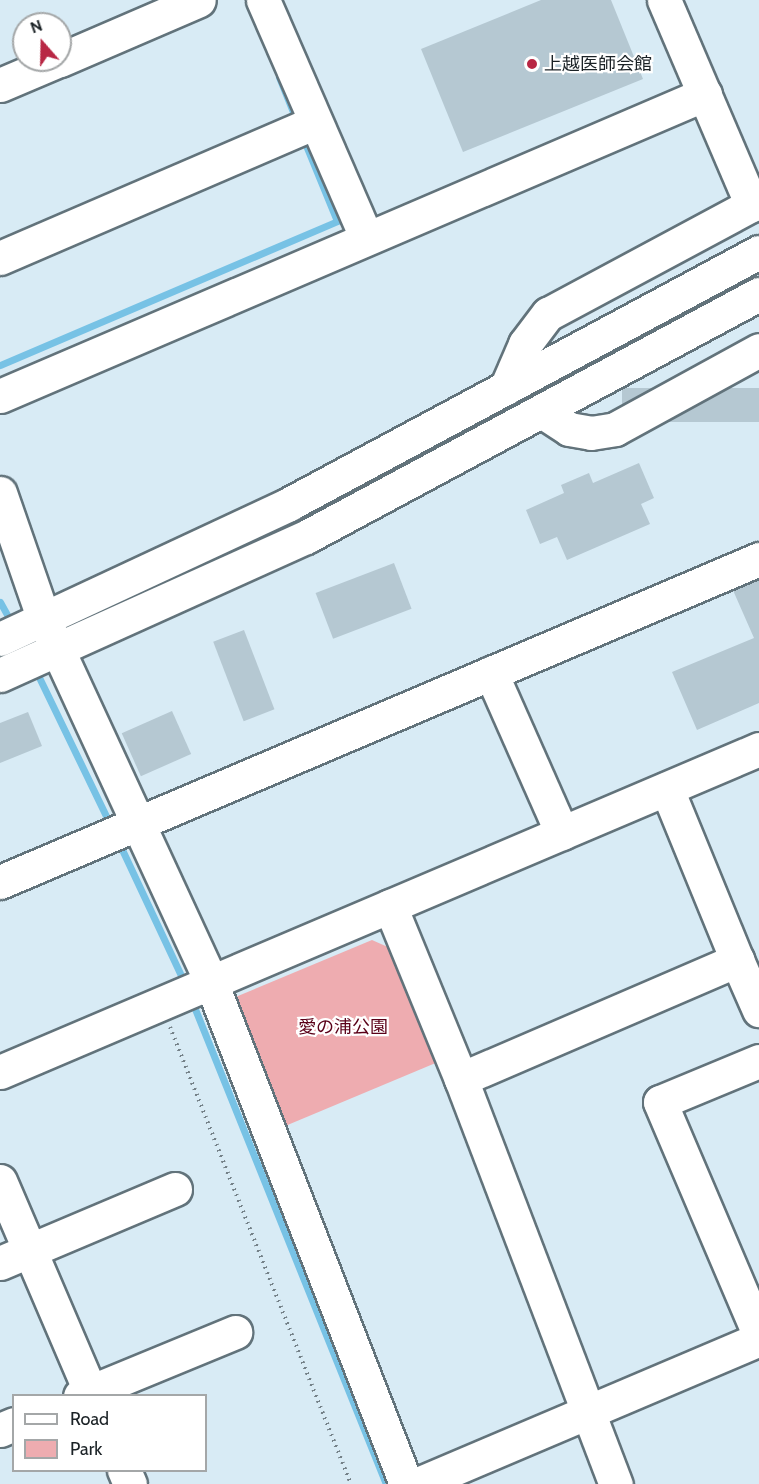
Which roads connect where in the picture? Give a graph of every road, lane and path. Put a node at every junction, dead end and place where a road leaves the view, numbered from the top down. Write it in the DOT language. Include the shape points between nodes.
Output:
graph roads {
  1 [pos="199,0"];
  2 [pos="263,0"];
  3 [pos="664,0"];
  4 [pos="72,54"];
  5 [pos="31,72"];
  6 [pos="0,85"];
  7 [pos="705,94"];
  8 [pos="314,123"];
  9 [pos="755,203"];
  10 [pos="366,237"];
  11 [pos="759,252"];
  12 [pos="0,258"];
  13 [pos="759,294"];
  14 [pos="759,350"];
  15 [pos="506,388"];
  16 [pos="0,396"];
  17 [pos="543,412"];
  18 [pos="0,493"];
  19 [pos="759,559"];
  20 [pos="44,620"];
  21 [pos="0,639"];
  22 [pos="57,649"];
  23 [pos="491,673"];
  24 [pos="0,675"];
  25 [pos="756,759"];
  26 [pos="667,789"];
  27 [pos="136,824"];
  28 [pos="562,833"];
  29 [pos="0,882"];
  30 [pos="390,906"];
  31 [pos="737,960"];
  32 [pos="211,982"];
  33 [pos="160,1004"];
  34 [pos="759,1010"];
  35 [pos="759,1060"];
  36 [pos="0,1072"];
  37 [pos="461,1079"];
  38 [pos="0,1181"];
  39 [pos="175,1189"];
  40 [pos="30,1250"];
  41 [pos="0,1263"];
  42 [pos="235,1332"];
  43 [pos="759,1334"];
  44 [pos="759,1339"];
  45 [pos="88,1394"];
  46 [pos="586,1412"];
  47 [pos="351,1484"];
  48 [pos="406,1484"];
  49 [pos="418,1484"];
  50 [pos="616,1484"];
  1 -- 4 [label="street"];
  2 -- 8 [label="street"];
  3 -- 7 [label="street"];
  5 -- 6 [label="street"];
  7 -- 9 [label="street"];
  7 -- 10 [label="street"];
  8 -- 10 [label="street"];
  8 -- 12 [label="street"];
  9 -- 15 [label="street" via="548,314 525,345"];
  10 -- 16 [label="street"];
  11 -- 15 [label="street"];
  13 -- 17 [label="street"];
  14 -- 17 [label="street" via="615,429 591,433 569,429"];
  15 -- 20 [label="street" via="290,504"];
  17 -- 22 [label="street" via="306,537"];
  18 -- 20 [label="street"];
  19 -- 23 [label="street"];
  20 -- 21 [label="street"];
  20 -- 22 [label="street"];
  22 -- 24 [label="street"];
  22 -- 27 [label="street"];
  23 -- 27 [label="street"];
  23 -- 28 [label="street"];
  25 -- 26 [label="street"];
  26 -- 28 [label="street"];
  26 -- 31 [label="street"];
  27 -- 29 [label="street"];
  27 -- 32 [label="street"];
  28 -- 30 [label="street"];
  30 -- 32 [label="street"];
  30 -- 37 [label="street"];
  31 -- 34 [label="street"];
  31 -- 37 [label="street"];
  32 -- 33 [label="street"];
  32 -- 48 [label="street"];
  33 -- 36 [label="street"];
  33 -- 47 [label="path"];
  35 -- 43 [label="street" via="660,1102"];
  37 -- 46 [label="street"];
  38 -- 40 [label="street"];
  39 -- 40 [label="street"];
  40 -- 41 [label="street"];
  40 -- 45 [label="street"];
  42 -- 45 [label="street"];
  44 -- 46 [label="street"];
  46 -- 49 [label="street"];
  46 -- 50 [label="street"];
}
